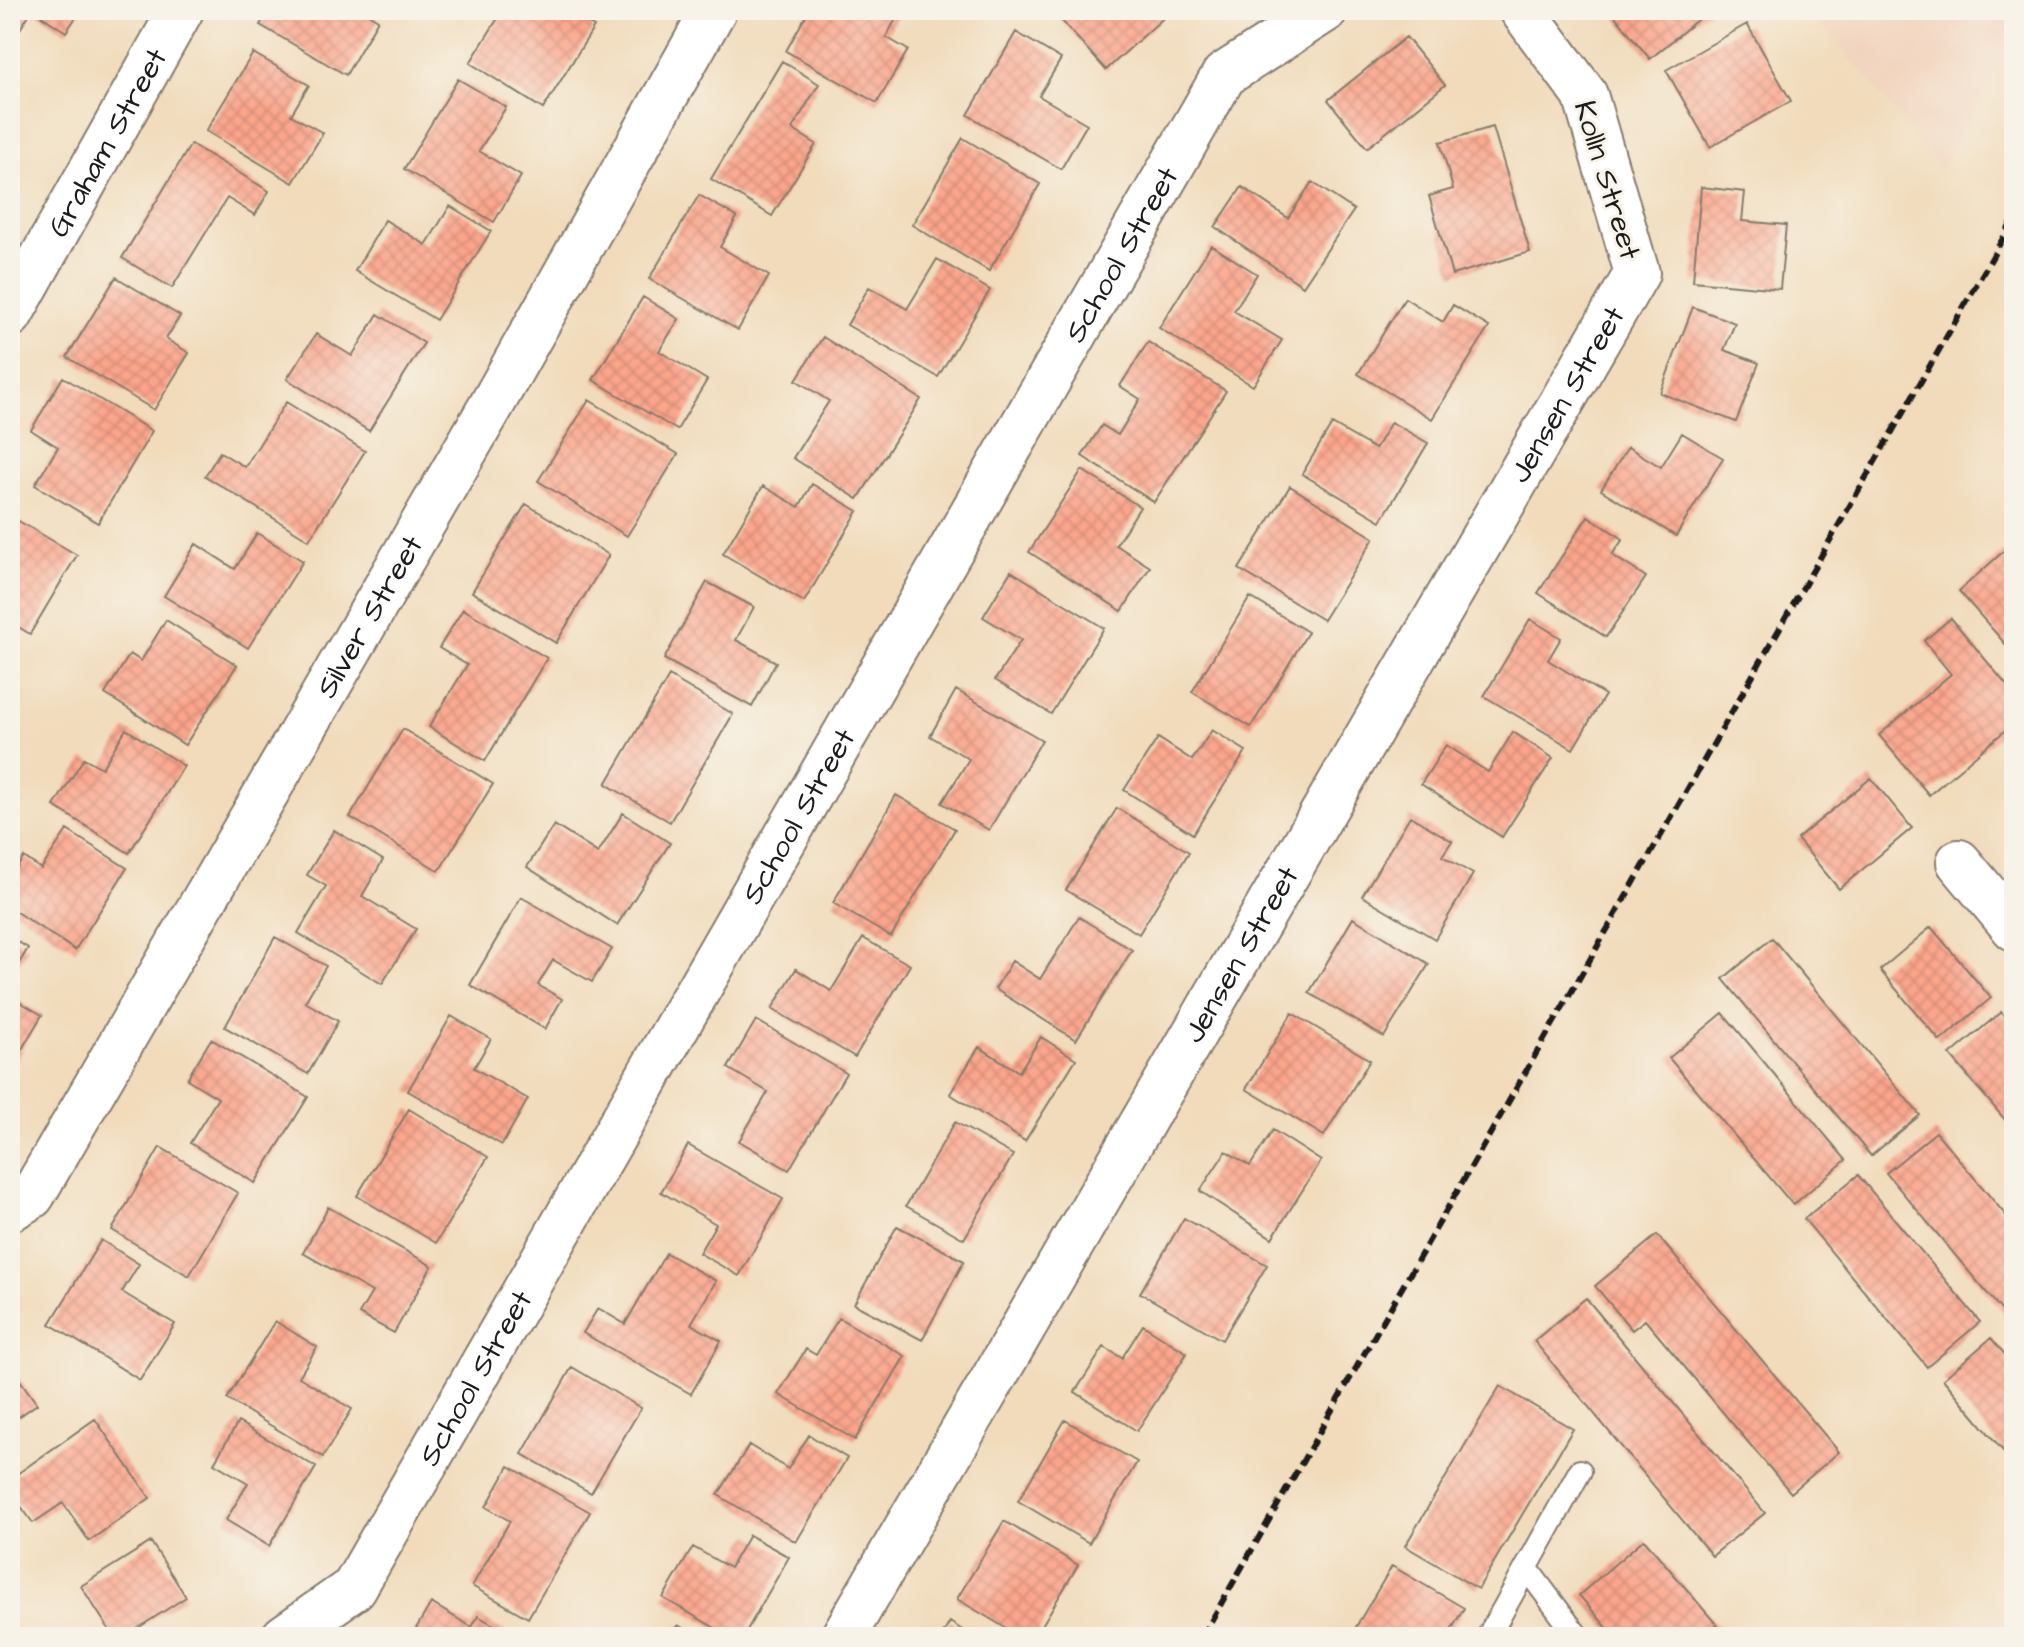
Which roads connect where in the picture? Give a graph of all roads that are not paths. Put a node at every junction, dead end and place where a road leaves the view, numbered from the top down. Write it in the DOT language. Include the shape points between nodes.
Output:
graph roads {
  1 [pos="181,10"];
  2 [pos="714,10"];
  3 [pos="1325,10"];
  4 [pos="1522,10"];
  5 [pos="1637,273"];
  6 [pos="10,315"];
  7 [pos="1959,862"];
  8 [pos="2014,928"];
  9 [pos="10,1209"];
  10 [pos="1580,1471"];
  11 [pos="1527,1569"];
  12 [pos="284,1637"];
  13 [pos="843,1637"];
  14 [pos="1488,1637"];
  15 [pos="1578,1637"];
  1 -- 6 [label="street, Graham Street"];
  2 -- 9 [label="street, Silver Street" via="490,408 32,1196"];
  3 -- 12 [label="street, School Street" via="1224,75 354,1588"];
  4 -- 5 [label="street, Kolln Street" via="1585,95"];
  5 -- 13 [label="street, Jensen Street"];
  7 -- 8 [label="street"];
  10 -- 11 [label="lane"];
  11 -- 14 [label="lane"];
  11 -- 15 [label="lane"];
}
